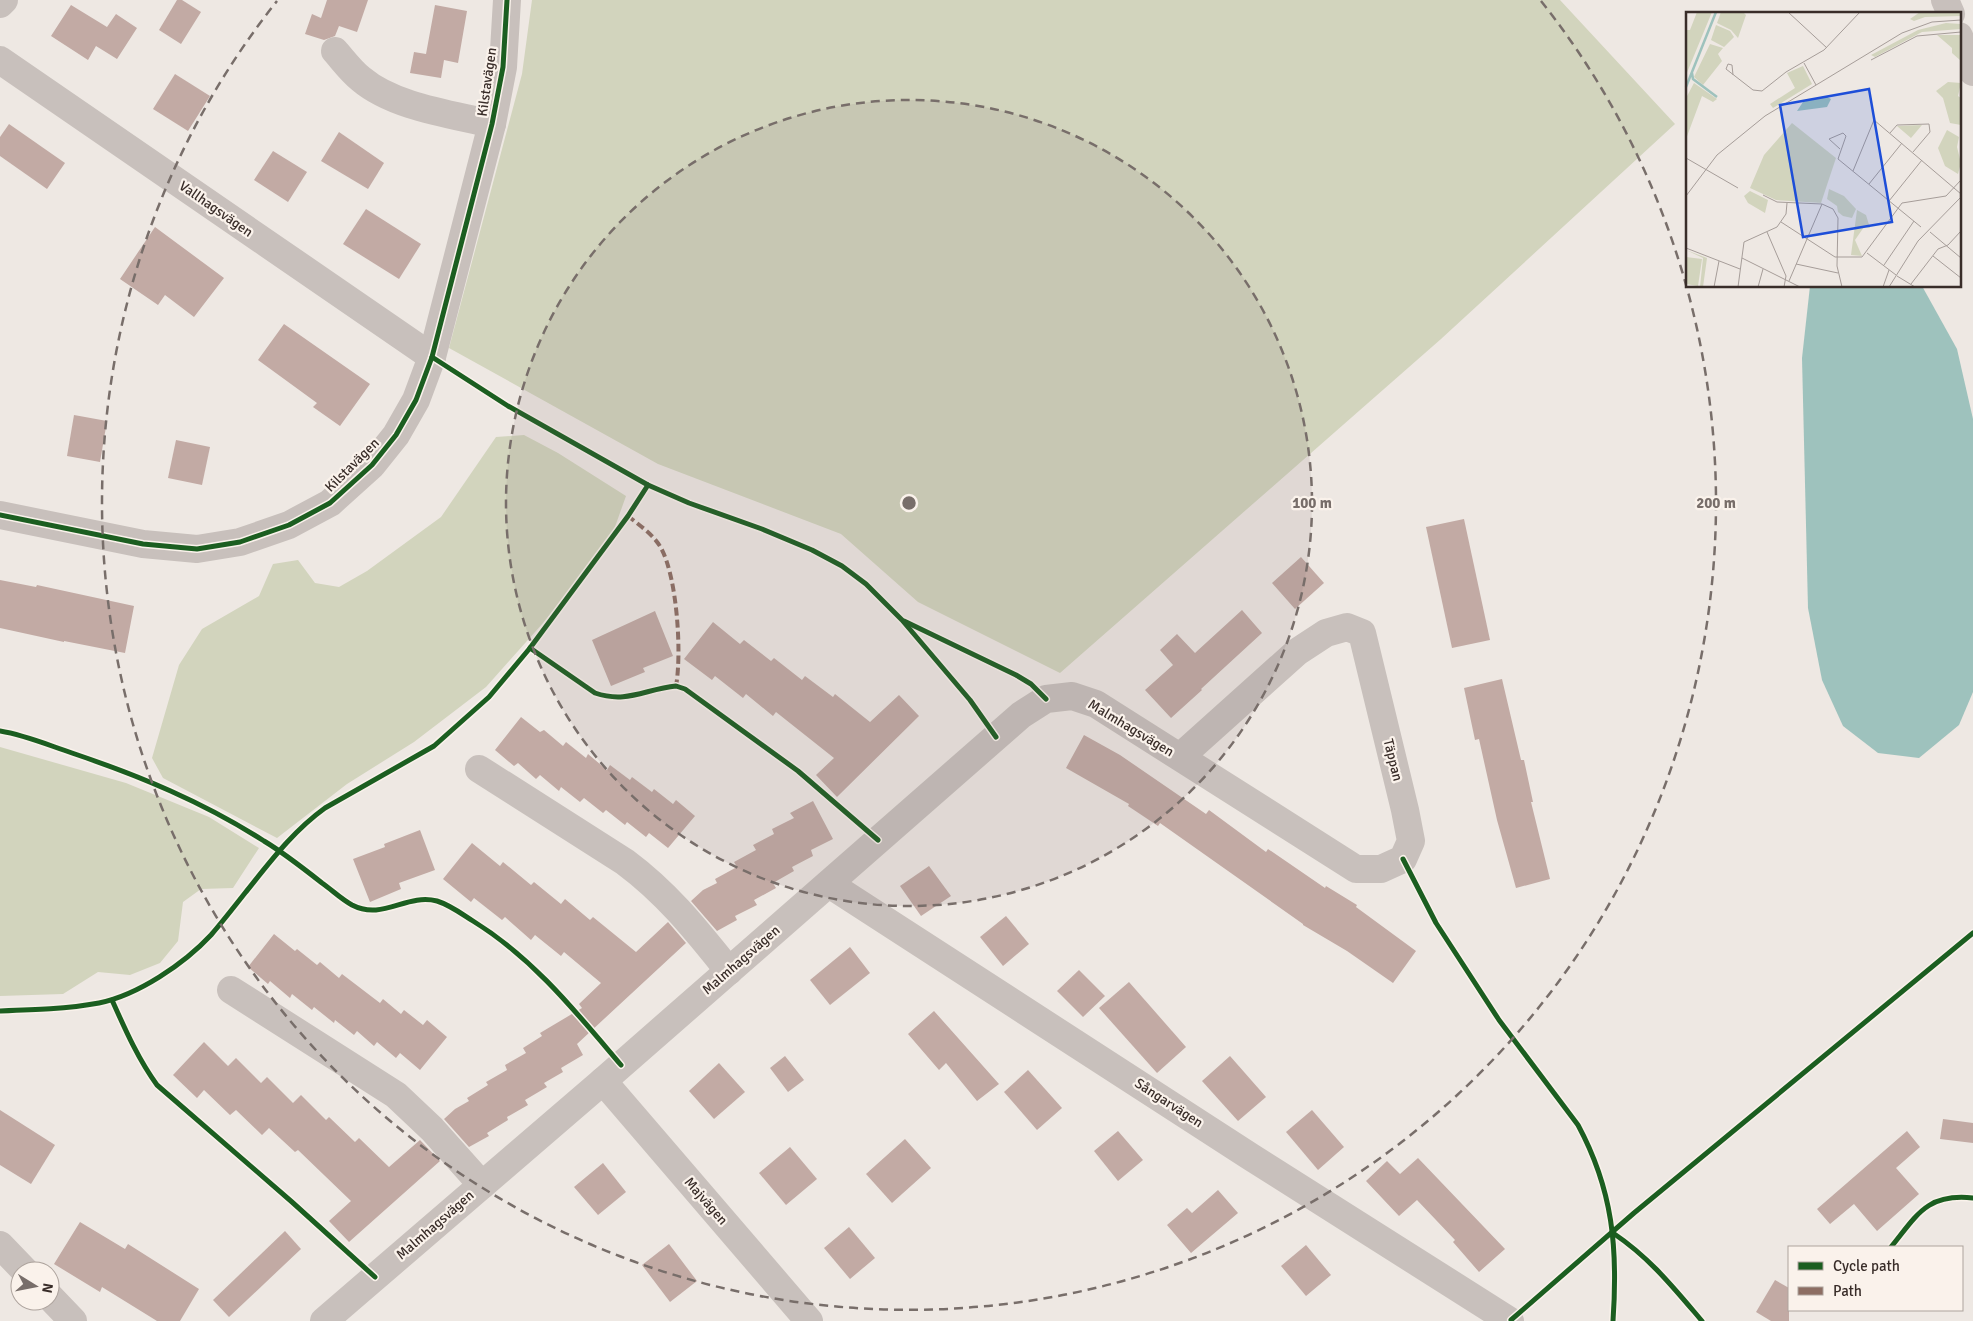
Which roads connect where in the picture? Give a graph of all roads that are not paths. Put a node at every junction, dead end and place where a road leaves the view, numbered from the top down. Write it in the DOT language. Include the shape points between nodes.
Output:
graph roads {
  1 [pos="4,0"];
  2 [pos="507,0"];
  3 [pos="1946,0"];
  4 [pos="0,4"];
  5 [pos="1950,12"];
  6 [pos="1960,39"];
  7 [pos="335,50"];
  8 [pos="0,60"];
  9 [pos="1973,72"];
  10 [pos="492,124"];
  11 [pos="432,357"];
  12 [pos="0,515"];
  13 [pos="1180,757"];
  14 [pos="479,769"];
  15 [pos="828,884"];
  16 [pos="729,971"];
  17 [pos="231,990"];
  18 [pos="603,1081"];
  19 [pos="482,1185"];
  20 [pos="0,1245"];
  21 [pos="15,1261"];
  22 [pos="60,1307"];
  23 [pos="73,1321"];
  24 [pos="324,1321"];
  25 [pos="809,1321"];
  26 [pos="1510,1321"];
  1 -- 4 [label="street"];
  2 -- 10 [label="street, Kilstavägen" via="503,67"];
  3 -- 5 [label="street"];
  6 -- 9 [label="street"];
  7 -- 10 [label="street" via="361,79 381,92 418,107"];
  8 -- 11 [label="street, Vallhagsvägen"];
  10 -- 11 [label="street, Kilstavägen"];
  11 -- 12 [label="street, Kilstavägen" via="416,400 396,435 372,465 330,502 288,525 240,542 197,549 143,544"];
  13 -- 13 [label="street, Täppan" via="1356,869 1381,869 1403,859 1411,841 1362,633 1347,627 1326,633 1297,652"];
  13 -- 15 [label="street, Malmhagsvägen" via="1096,704 1072,696 1046,699 1021,715"];
  14 -- 16 [label="street" via="648,879 681,912"];
  15 -- 16 [label="street, Malmhagsvägen"];
  15 -- 26 [label="street, Sångarvägen"];
  16 -- 18 [label="street, Malmhagsvägen"];
  17 -- 19 [label="street" via="396,1095 432,1128"];
  18 -- 19 [label="street, Malmhagsvägen"];
  18 -- 25 [label="street, Majvägen"];
  19 -- 24 [label="street, Malmhagsvägen"];
  20 -- 21 [label="street"];
  22 -- 23 [label="street"];
}
